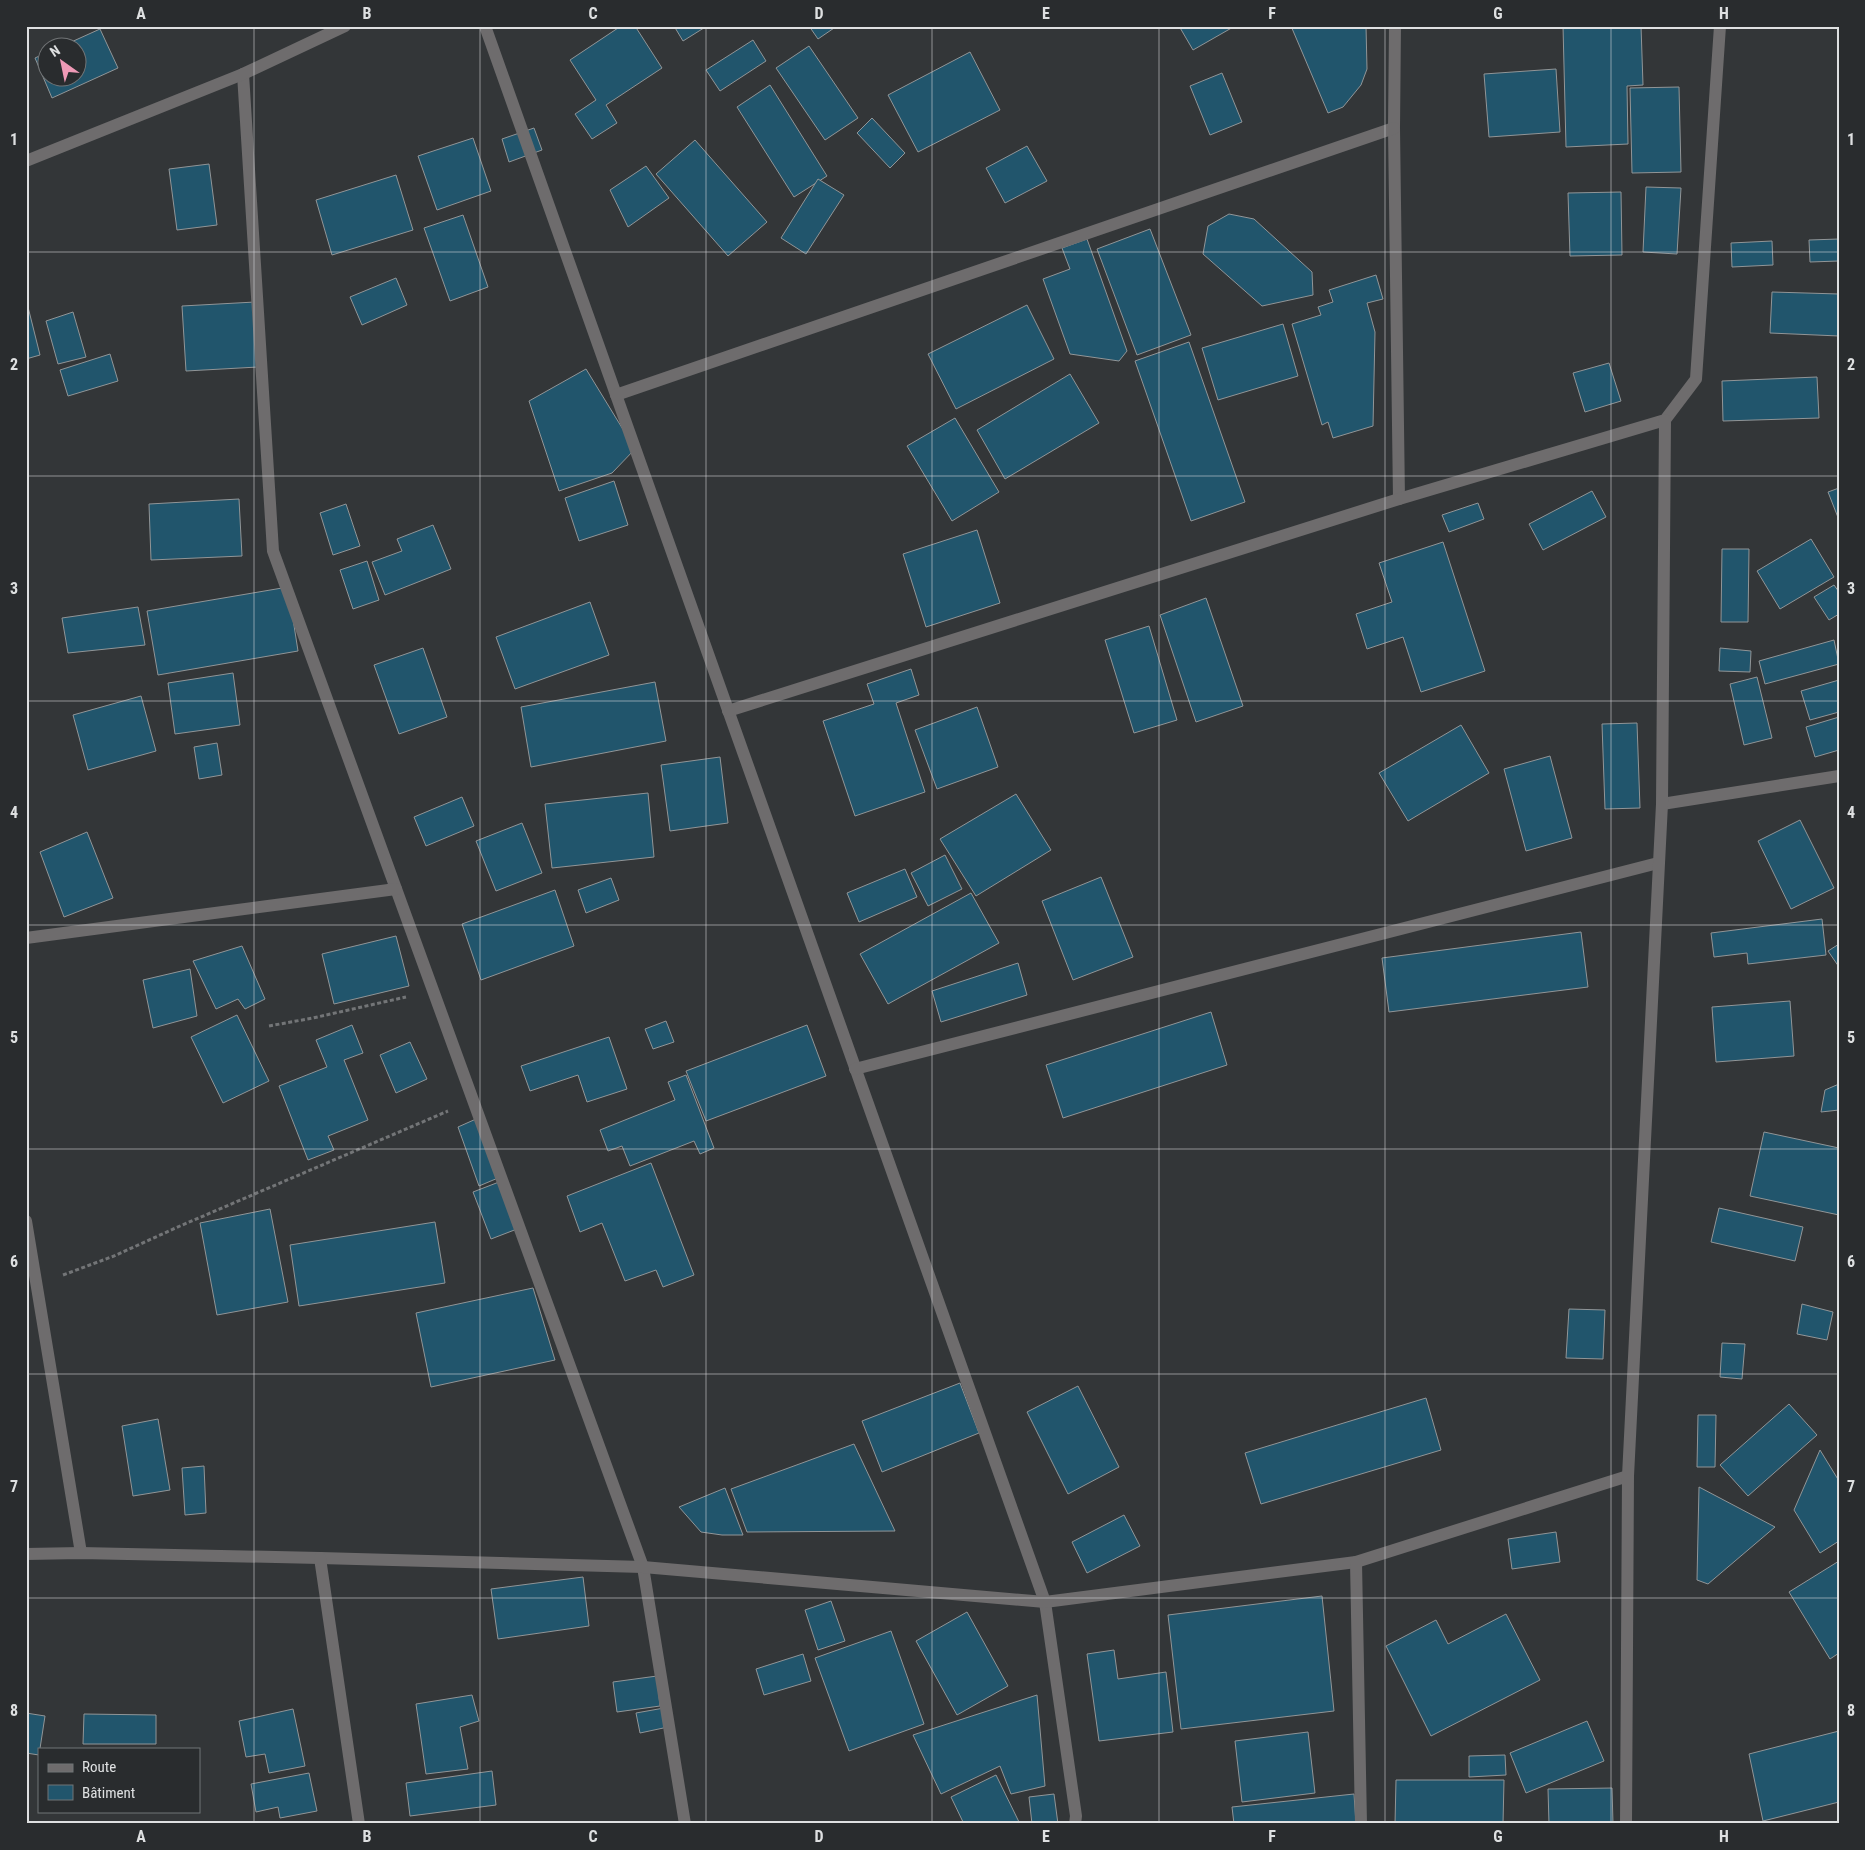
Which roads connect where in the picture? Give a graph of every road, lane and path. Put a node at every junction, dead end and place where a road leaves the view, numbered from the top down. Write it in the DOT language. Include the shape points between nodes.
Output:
graph roads {
  1 [pos="345,26"];
  2 [pos="485,26"];
  3 [pos="1395,26"];
  4 [pos="1720,26"];
  5 [pos="243,74"];
  6 [pos="1394,128"];
  7 [pos="26,161"];
  8 [pos="616,395"];
  9 [pos="1664,420"];
  10 [pos="1399,500"];
  11 [pos="728,711"];
  12 [pos="1839,776"];
  13 [pos="1662,804"];
  14 [pos="1658,862"];
  15 [pos="396,889"];
  16 [pos="26,938"];
  17 [pos="434,991"];
  18 [pos="269,1026"];
  19 [pos="855,1069"];
  20 [pos="473,1100"];
  21 [pos="26,1221"];
  22 [pos="37,1284"];
  23 [pos="1628,1476"];
  24 [pos="81,1553"];
  25 [pos="26,1554"];
  26 [pos="320,1558"];
  27 [pos="1356,1562"];
  28 [pos="644,1567"];
  29 [pos="1045,1602"];
  30 [pos="360,1824"];
  31 [pos="685,1824"];
  32 [pos="1075,1824"];
  33 [pos="1361,1824"];
  34 [pos="1626,1824"];
  1 -- 5 [label="street"];
  2 -- 8 [label="street"];
  3 -- 6 [label="street"];
  4 -- 9 [label="street" via="1696,379"];
  5 -- 7 [label="street"];
  5 -- 15 [label="street" via="273,551"];
  6 -- 8 [label="street"];
  6 -- 10 [label="street"];
  8 -- 11 [label="street"];
  9 -- 10 [label="street"];
  9 -- 13 [label="street"];
  10 -- 11 [label="street"];
  11 -- 19 [label="street"];
  12 -- 13 [label="street"];
  13 -- 14 [label="street"];
  14 -- 19 [label="street"];
  14 -- 23 [label="street"];
  15 -- 16 [label="street"];
  15 -- 17 [label="street"];
  17 -- 18 [label="path"];
  17 -- 20 [label="street"];
  19 -- 29 [label="street"];
  20 -- 22 [label="path" via="114,1256"];
  20 -- 28 [label="street"];
  21 -- 22 [label="street"];
  22 -- 24 [label="street"];
  23 -- 27 [label="street"];
  23 -- 34 [label="street"];
  24 -- 25 [label="street"];
  24 -- 26 [label="street"];
  26 -- 28 [label="street"];
  26 -- 30 [label="street"];
  27 -- 29 [label="street"];
  27 -- 33 [label="street"];
  28 -- 29 [label="street"];
  28 -- 31 [label="street"];
  29 -- 32 [label="street"];
}
